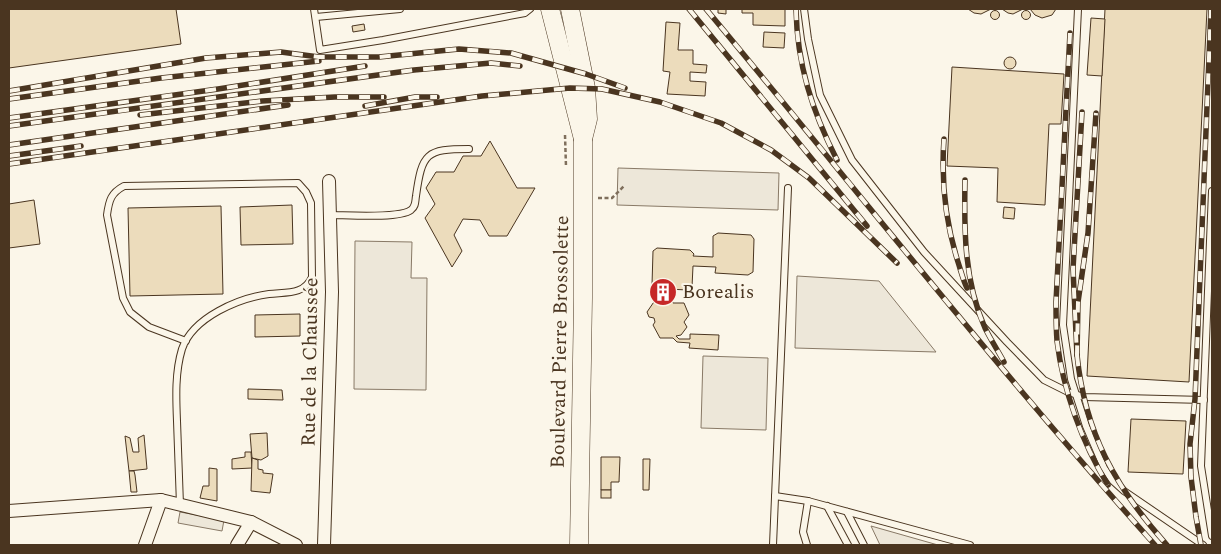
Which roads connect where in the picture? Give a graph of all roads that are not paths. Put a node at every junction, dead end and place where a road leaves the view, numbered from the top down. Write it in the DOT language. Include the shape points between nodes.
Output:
graph roads {
  1 [pos="314,9"];
  2 [pos="400,9"];
  3 [pos="530,9"];
  4 [pos="550,9"];
  5 [pos="570,9"];
  6 [pos="804,9"];
  7 [pos="1078,9"];
  8 [pos="316,17"];
  9 [pos="583,139"];
  10 [pos="469,149"];
  11 [pos="329,180"];
  12 [pos="788,188"];
  13 [pos="1212,191"];
  14 [pos="330,215"];
  15 [pos="186,341"];
  16 [pos="1076,395"];
  17 [pos="1204,400"];
  18 [pos="775,496"];
  19 [pos="161,500"];
  20 [pos="808,501"];
  21 [pos="180,505"];
  22 [pos="827,506"];
  23 [pos="9,512"];
  24 [pos="847,512"];
  25 [pos="251,522"];
  26 [pos="1212,536"];
  27 [pos="145,545"];
  28 [pos="237,545"];
  29 [pos="296,545"];
  30 [pos="324,545"];
  31 [pos="579,545"];
  32 [pos="773,545"];
  33 [pos="807,545"];
  34 [pos="848,545"];
  35 [pos="864,545"];
  36 [pos="970,545"];
  37 [pos="1203,545"];
  1 -- 8 [label="lane"];
  2 -- 8 [label="lane"];
  3 -- 8 [label="lane" via="525,13 320,50"];
  4 -- 9 [label="main road, Boulevard Pierre Brossolette"];
  5 -- 9 [label="main road, Boulevard Pierre Brossolette" via="586,88 588,119"];
  6 -- 16 [label="lane" via="820,95 852,160 924,252 1007,342 1044,380"];
  7 -- 16 [label="lane" via="1063,325"];
  9 -- 31 [label="main road, Boulevard Pierre Brossolette"];
  10 -- 14 [label="lane" via="445,149 426,158 419,171 415,206 410,211 395,215"];
  11 -- 14 [label="street, Rue de la Chaussée"];
  12 -- 18 [label="lane"];
  13 -- 17 [label="lane"];
  14 -- 30 [label="street, Rue de la Chaussée" via="332,292"];
  15 -- 15 [label="lane" via="193,330 232,304 299,291 308,286 312,277 311,203 298,183 124,186 114,192 107,215 123,298 130,312 149,327"];
  15 -- 21 [label="lane" via="176,380"];
  16 -- 17 [label="lane"];
  16 -- 37 [label="lane" via="1104,468 1113,481"];
  17 -- 26 [label="lane" via="1201,466"];
  18 -- 20 [label="lane"];
  18 -- 32 [label="lane"];
  19 -- 21 [label="street"];
  19 -- 23 [label="street"];
  19 -- 27 [label="street"];
  20 -- 22 [label="lane"];
  20 -- 33 [label="lane" via="803,532"];
  21 -- 25 [label="street"];
  22 -- 24 [label="lane"];
  22 -- 34 [label="lane"];
  24 -- 35 [label="lane"];
  24 -- 36 [label="lane"];
  25 -- 28 [label="street"];
  25 -- 29 [label="street"];
}
